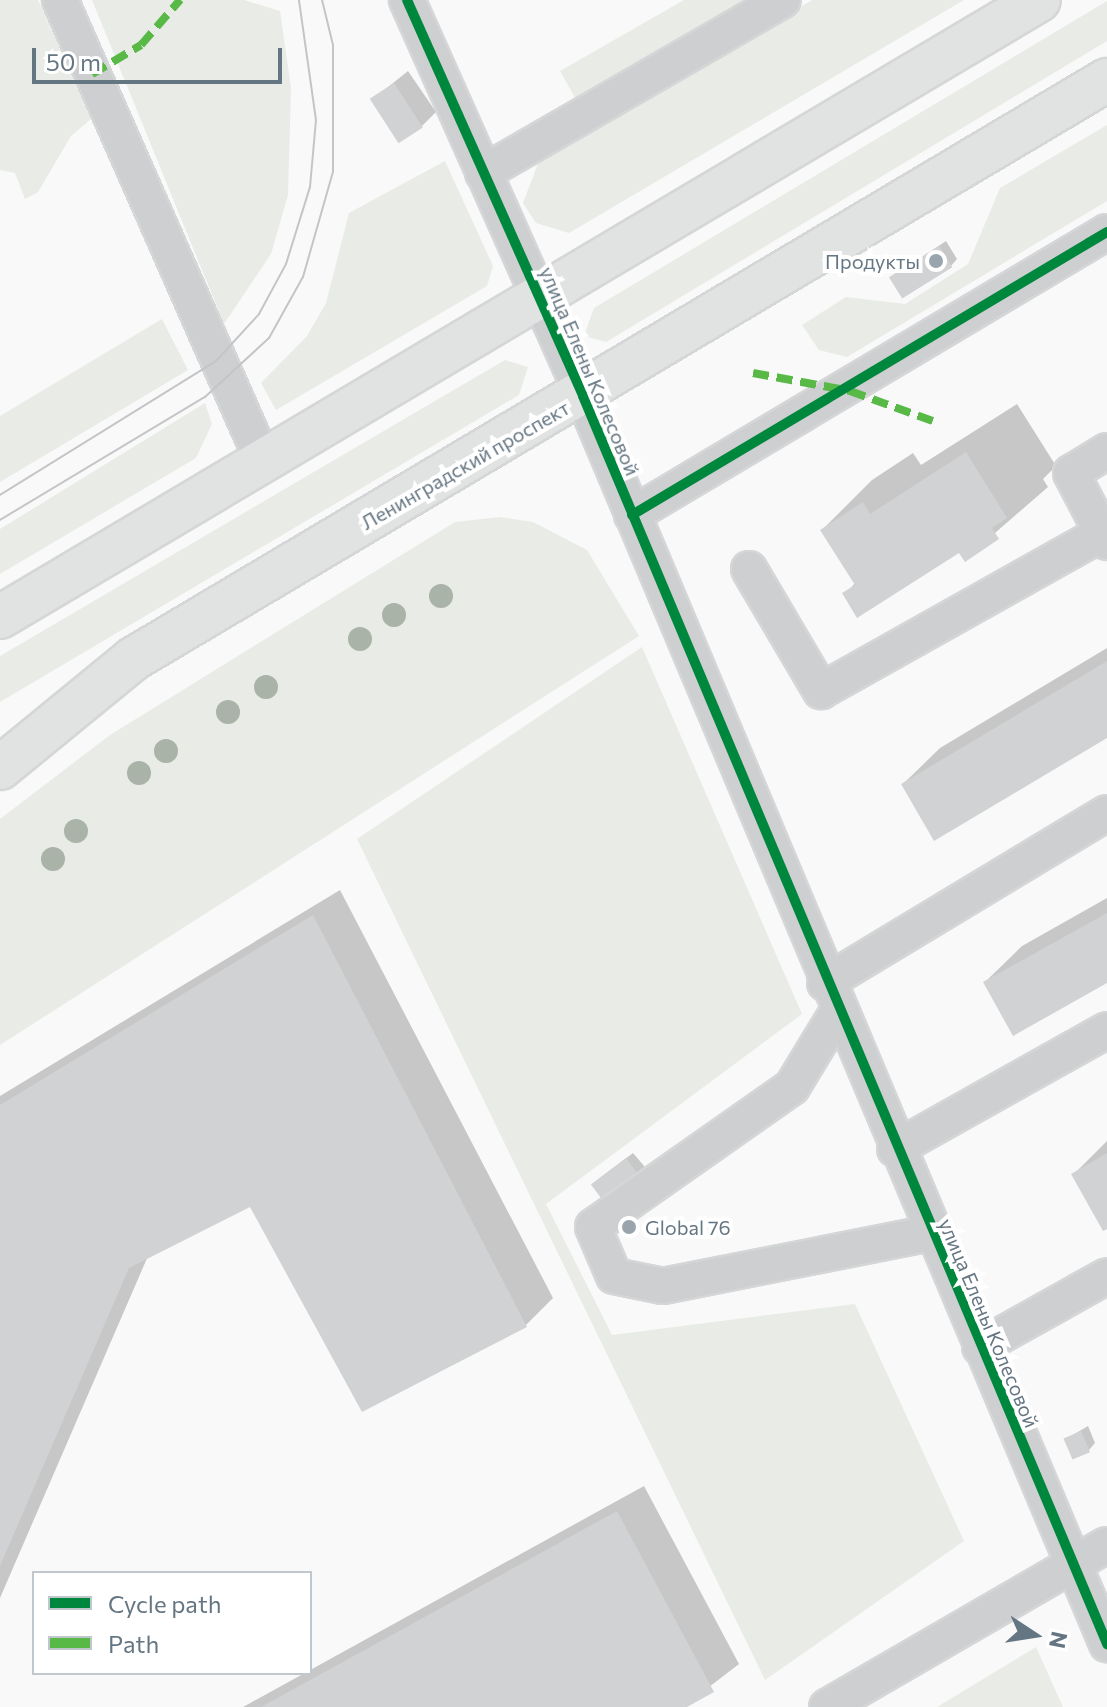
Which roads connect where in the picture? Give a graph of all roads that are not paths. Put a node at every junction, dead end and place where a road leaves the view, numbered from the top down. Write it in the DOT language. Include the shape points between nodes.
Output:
graph roads {
  1 [pos="60,0"];
  2 [pos="407,0"];
  3 [pos="783,0"];
  4 [pos="1039,0"];
  5 [pos="1107,80"];
  6 [pos="483,173"];
  7 [pos="1103,244"];
  8 [pos="539,297"];
  9 [pos="583,396"];
  10 [pos="1107,451"];
  11 [pos="263,461"];
  12 [pos="632,515"];
  13 [pos="1104,538"];
  14 [pos="749,569"];
  15 [pos="0,617"];
  16 [pos="133,659"];
  17 [pos="0,738"];
  18 [pos="0,768"];
  19 [pos="1107,813"];
  20 [pos="831,998"];
  21 [pos="1107,1030"];
  22 [pos="895,1149"];
  23 [pos="931,1233"];
  24 [pos="1107,1276"];
  25 [pos="980,1347"];
  26 [pos="1107,1545"];
  27 [pos="1073,1564"];
  28 [pos="1107,1644"];
  29 [pos="827,1707"];
  1 -- 11 [label="street"];
  2 -- 6 [label="street, улица Елены Колесовой"];
  3 -- 6 [label="street"];
  4 -- 8 [label="main road"];
  5 -- 9 [label="main road, Ленинградский проспект"];
  6 -- 8 [label="street, улица Елены Колесовой"];
  7 -- 12 [label="street"];
  8 -- 9 [label="street, улица Елены Колесовой"];
  8 -- 11 [label="main road"];
  9 -- 12 [label="street, улица Елены Колесовой"];
  9 -- 16 [label="main road, Ленинградский проспект"];
  10 -- 13 [label="street" via="1071,473"];
  11 -- 15 [label="main road"];
  12 -- 20 [label="street, улица Елены Колесовой"];
  13 -- 14 [label="street" via="821,691"];
  16 -- 17 [label="main road"];
  16 -- 18 [label="main road, Ленинградский проспект"];
  19 -- 20 [label="street"];
  20 -- 22 [label="street, улица Елены Колесовой"];
  20 -- 23 [label="street" via="792,1087 593,1227 614,1276 663,1286"];
  21 -- 22 [label="street"];
  22 -- 23 [label="street, улица Елены Колесовой"];
  23 -- 25 [label="street, улица Елены Колесовой"];
  24 -- 25 [label="street"];
  25 -- 27 [label="street, улица Елены Колесовой"];
  26 -- 27 [label="street"];
  27 -- 28 [label="street, улица Елены Колесовой"];
  27 -- 29 [label="street"];
}
